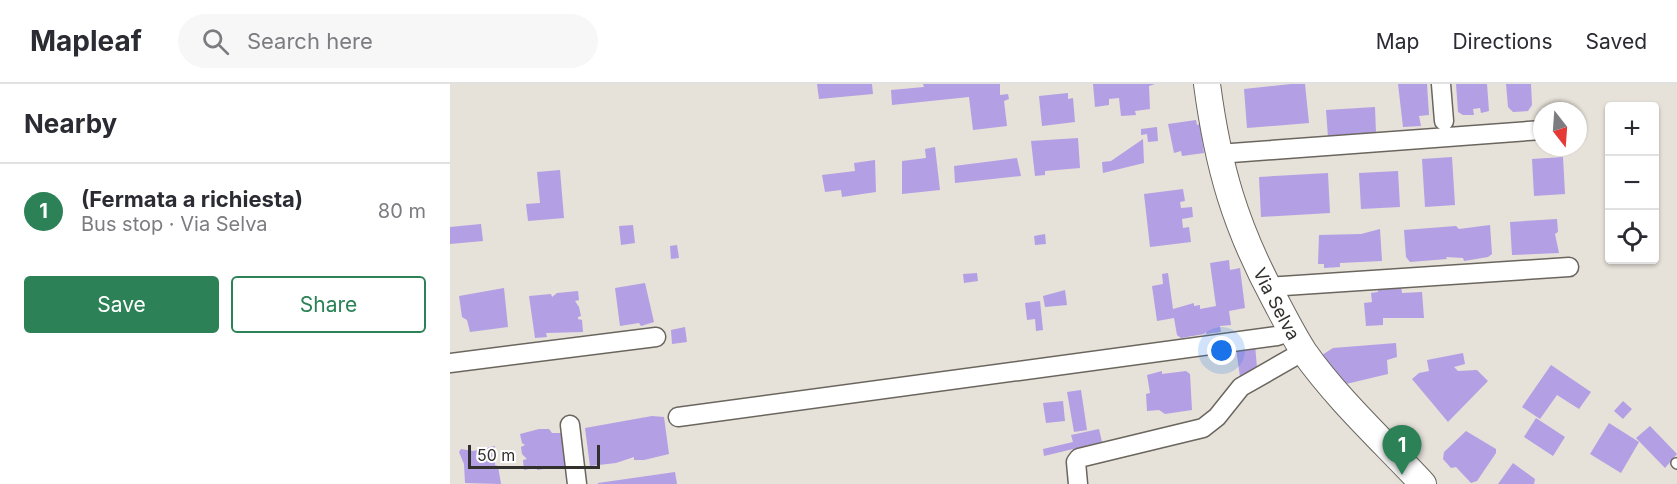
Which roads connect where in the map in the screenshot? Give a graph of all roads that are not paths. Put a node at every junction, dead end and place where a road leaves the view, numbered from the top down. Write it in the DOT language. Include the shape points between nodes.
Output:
graph roads {
  1 [pos="1207,84"];
  2 [pos="1441,84"];
  3 [pos="1444,121"];
  4 [pos="1533,131"];
  5 [pos="1218,154"];
  6 [pos="1569,267"];
  7 [pos="1268,287"];
  8 [pos="656,338"];
  9 [pos="1298,341"];
  10 [pos="450,363"];
  11 [pos="678,417"];
  12 [pos="570,425"];
  13 [pos="577,484"];
  14 [pos="1078,484"];
  15 [pos="1423,484"];
  1 -- 5 [label="street, Via Selva"];
  2 -- 3 [label="street"];
  4 -- 5 [label="street"];
  5 -- 7 [label="street, Via Selva" via="1234,213"];
  6 -- 7 [label="street"];
  7 -- 9 [label="street, Via Selva"];
  8 -- 10 [label="street"];
  9 -- 11 [label="street" via="1277,336"];
  9 -- 14 [label="street" via="1241,387 1203,428 1079,458"];
  9 -- 15 [label="street, Via Selva" via="1344,399"];
  12 -- 13 [label="street"];
}
